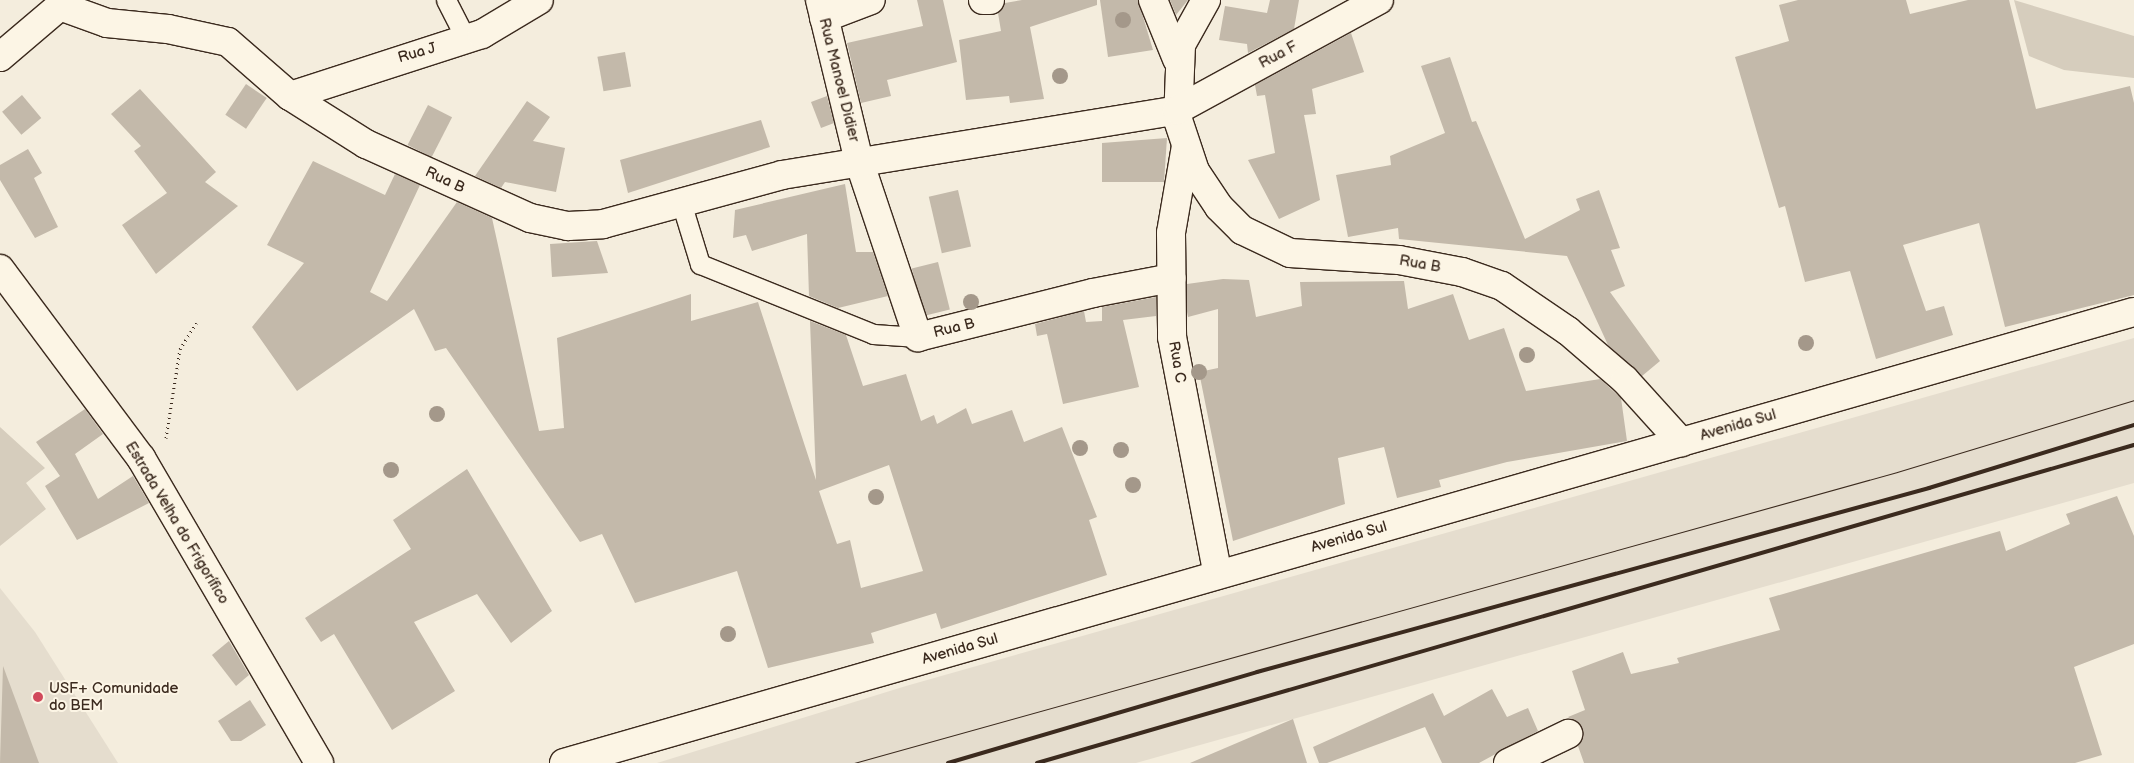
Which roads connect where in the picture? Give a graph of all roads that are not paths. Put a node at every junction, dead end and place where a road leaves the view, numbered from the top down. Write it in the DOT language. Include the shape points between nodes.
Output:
graph roads {
  1 [pos="446,0"];
  2 [pos="539,0"];
  3 [pos="871,0"];
  4 [pos="1153,0"];
  5 [pos="1206,0"];
  6 [pos="1379,0"];
  7 [pos="60,3"];
  8 [pos="822,9"];
  9 [pos="466,39"];
  10 [pos="0,57"];
  11 [pos="1177,59"];
  12 [pos="290,96"];
  13 [pos="1177,110"];
  14 [pos="1186,146"];
  15 [pos="860,160"];
  16 [pos="682,202"];
  17 [pos="0,269"];
  18 [pos="1172,278"];
  19 [pos="2134,312"];
  20 [pos="918,337"];
  21 [pos="1681,442"];
  22 [pos="1218,575"];
  23 [pos="1568,734"];
  24 [pos="319,763"];
  25 [pos="564,763"];
  26 [pos="1508,763"];
  1 -- 9 [label="lane"];
  2 -- 9 [label="street, Rua J" via="482,34"];
  3 -- 8 [label="street"];
  4 -- 11 [label="street"];
  5 -- 11 [label="street, Rua B"];
  6 -- 13 [label="street, Rua F"];
  7 -- 10 [label="street"];
  7 -- 12 [label="street, Rua B" via="107,23 168,29 228,42"];
  8 -- 15 [label="street, Rua Manoel Didier"];
  9 -- 12 [label="street, Rua J"];
  11 -- 13 [label="street, Rua B"];
  12 -- 16 [label="street, Rua B" via="366,144 530,218 568,226 603,224"];
  13 -- 14 [label="street, Rua B"];
  13 -- 15 [label="street, Rua B" via="972,147"];
  14 -- 18 [label="street, Rua C" via="1171,233"];
  14 -- 21 [label="street, Rua B" via="1219,207 1262,243 1290,254 1399,260 1462,272 1502,286 1568,331 1625,380"];
  15 -- 16 [label="street, Rua B" via="782,175"];
  15 -- 20 [label="street, Rua B"];
  16 -- 20 [label="lane" via="700,264 873,334"];
  17 -- 24 [label="street, Estrada Velha do Frigorífico" via="150,473"];
  18 -- 20 [label="street, Rua B" via="1093,293"];
  18 -- 22 [label="street, Rua C" via="1172,337"];
  19 -- 21 [label="street, Avenida Sul"];
  21 -- 22 [label="street, Avenida Sul"];
  22 -- 25 [label="street, Avenida Sul"];
  23 -- 26 [label="street"];
}
